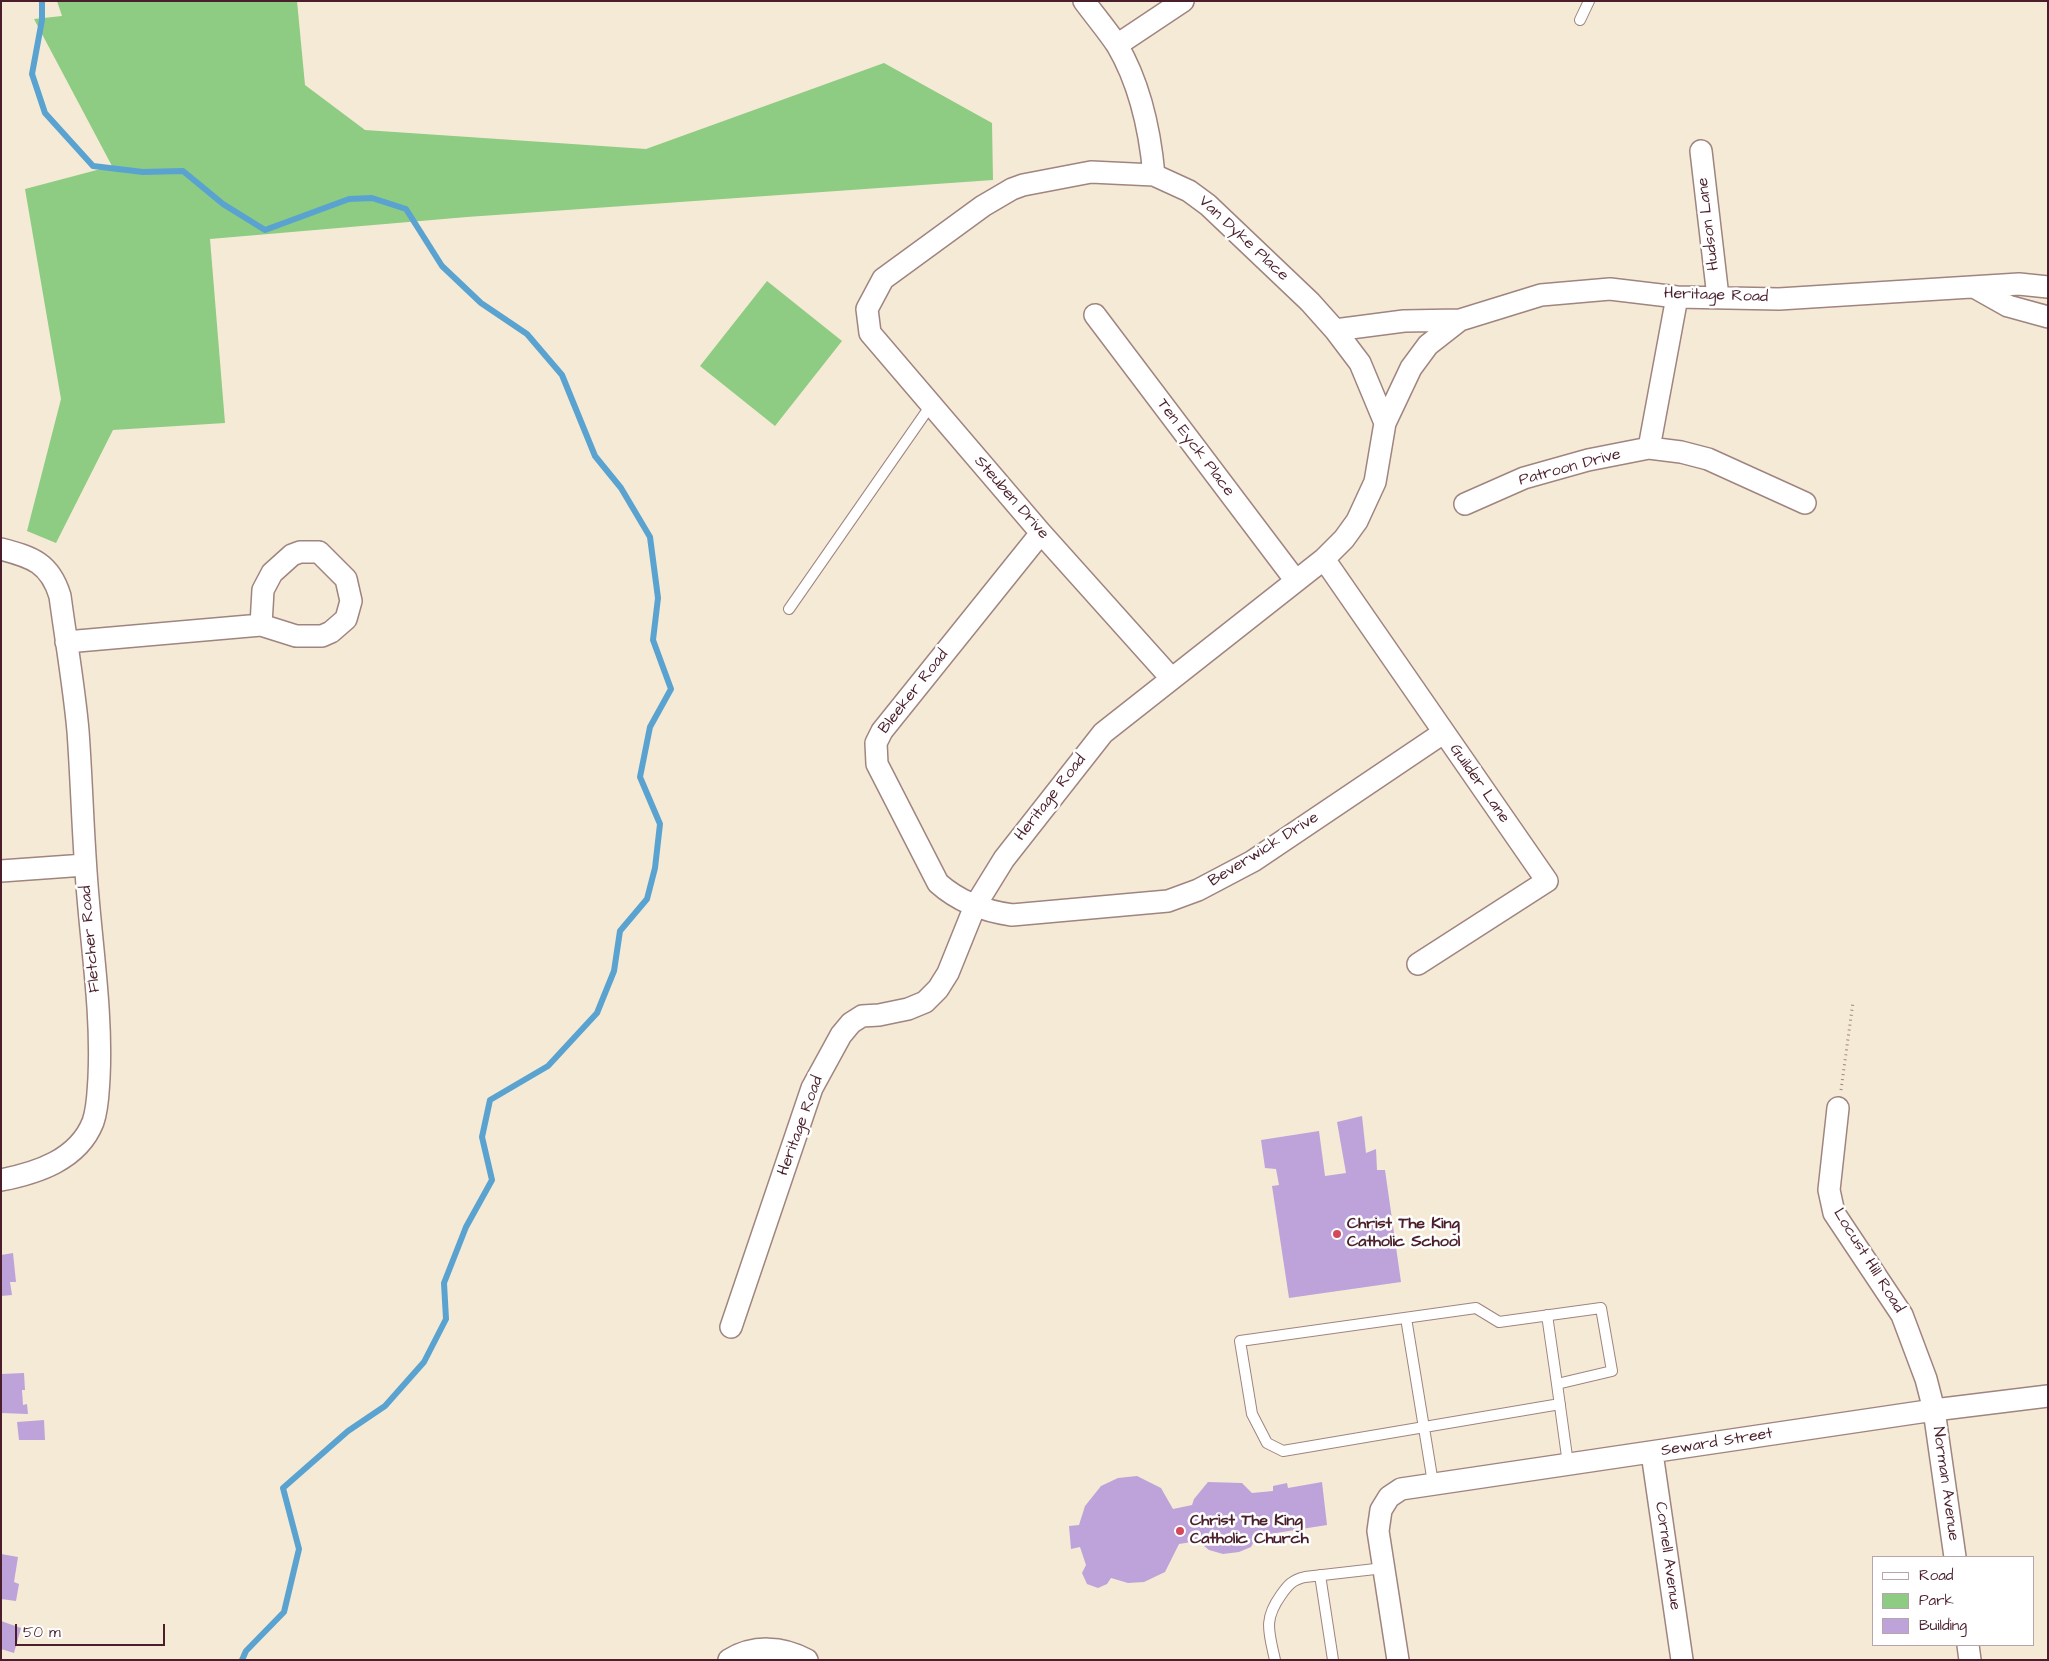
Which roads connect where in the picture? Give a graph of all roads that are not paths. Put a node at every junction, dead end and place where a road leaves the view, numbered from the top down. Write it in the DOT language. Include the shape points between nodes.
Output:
graph roads {
  1 [pos="1084,1"];
  2 [pos="1183,1"];
  3 [pos="1589,1"];
  4 [pos="1580,20"];
  5 [pos="1117,45"];
  6 [pos="1701,151"];
  7 [pos="1154,175"];
  8 [pos="2048,287"];
  9 [pos="1976,288"];
  10 [pos="1676,297"];
  11 [pos="1718,297"];
  12 [pos="867,309"];
  13 [pos="1095,315"];
  14 [pos="2048,317"];
  15 [pos="1460,320"];
  16 [pos="1335,330"];
  17 [pos="931,404"];
  18 [pos="1385,423"];
  19 [pos="1649,448"];
  20 [pos="1805,503"];
  21 [pos="1465,504"];
  22 [pos="1041,533"];
  23 [pos="1,549"];
  24 [pos="1324,559"];
  25 [pos="1296,581"];
  26 [pos="788,608"];
  27 [pos="262,625"];
  28 [pos="66,642"];
  29 [pos="1171,678"];
  30 [pos="1443,733"];
  31 [pos="85,865"];
  32 [pos="1,872"];
  33 [pos="976,906"];
  34 [pos="1418,964"];
  35 [pos="1838,1108"];
  36 [pos="1,1180"];
  37 [pos="1548,1315"];
  38 [pos="1406,1318"];
  39 [pos="731,1327"];
  40 [pos="1557,1384"];
  41 [pos="2048,1396"];
  42 [pos="1560,1404"];
  43 [pos="1934,1410"];
  44 [pos="1424,1427"];
  45 [pos="1652,1453"];
  46 [pos="1568,1464"];
  47 [pos="1433,1483"];
  48 [pos="1955,1556"];
  49 [pos="1384,1568"];
  50 [pos="1320,1575"];
  51 [pos="1968,1646"];
  52 [pos="729,1660"];
  53 [pos="807,1660"];
  54 [pos="1275,1660"];
  55 [pos="1333,1660"];
  56 [pos="1398,1660"];
  57 [pos="1682,1660"];
  58 [pos="1970,1660"];
  1 -- 5 [label="street"];
  2 -- 5 [label="street"];
  3 -- 4 [label="lane"];
  5 -- 7 [label="street" via="1144,114 1151,141"];
  6 -- 11 [label="street, Hudson Lane"];
  7 -- 12 [label="street, Van Dyke Place" via="1091,172 1012,189 983,206 883,280"];
  7 -- 16 [label="street, Van Dyke Place" via="1189,191 1208,205"];
  8 -- 9 [label="street, Heritage Road" via="2018,284"];
  9 -- 11 [label="street, Heritage Road" via="1779,299"];
  9 -- 14 [label="street" via="2008,306"];
  10 -- 11 [label="street, Heritage Road"];
  10 -- 15 [label="street, Heritage Road" via="1610,289 1541,295"];
  10 -- 19 [label="street"];
  12 -- 17 [label="street, Steuben Drive" via="870,333"];
  13 -- 25 [label="street, Ten Eyck Place"];
  15 -- 16 [label="street, Heritage Road" via="1404,321"];
  15 -- 18 [label="street, Heritage Road" via="1428,345 1411,368"];
  16 -- 18 [label="street, Van Dyke Place" via="1360,363"];
  17 -- 22 [label="street, Steuben Drive"];
  17 -- 26 [label="lane"];
  18 -- 24 [label="street, Heritage Road" via="1375,482 1357,521"];
  19 -- 20 [label="street, Patroon Drive" via="1708,459"];
  19 -- 21 [label="street, Patroon Drive" via="1588,460 1524,478"];
  22 -- 29 [label="street, Steuben Drive"];
  22 -- 33 [label="street, Bleeker Road" via="876,743 877,764 938,883 954,897"];
  23 -- 28 [label="street, Fletcher Road" via="29,556 55,581"];
  24 -- 25 [label="street, Heritage Road"];
  24 -- 30 [label="street, Guilder Lane"];
  25 -- 29 [label="street, Heritage Road"];
  27 -- 27 [label="street" via="296,636 322,636 331,632 346,619 351,601 346,579 319,552 292,555 272,573 263,590"];
  27 -- 28 [label="street"];
  28 -- 31 [label="street, Fletcher Road" via="78,730"];
  29 -- 33 [label="street, Heritage Road" via="1103,733 1004,859"];
  30 -- 33 [label="street, Beverwick Drive" via="1253,861 1198,890 1168,900 1012,915"];
  30 -- 34 [label="street, Guilder Lane" via="1547,881"];
  31 -- 32 [label="street"];
  31 -- 36 [label="street, Fletcher Road" via="100,1054 97,1105 92,1123 69,1154 27,1175"];
  33 -- 39 [label="street, Heritage Road" via="938,989 925,1002 908,1009 862,1016 851,1023 825,1061 812,1088"];
  35 -- 43 [label="street, Locust Hill Road" via="1829,1190 1834,1213 1902,1315"];
  37 -- 38 [label="lane" via="1498,1322 1476,1308"];
  37 -- 40 [label="lane"];
  37 -- 40 [label="lane" via="1601,1308 1612,1371"];
  38 -- 44 [label="lane"];
  38 -- 44 [label="lane" via="1240,1341 1252,1414 1267,1443 1283,1451"];
  40 -- 42 [label="lane"];
  41 -- 43 [label="street, Seward Street"];
  42 -- 44 [label="lane"];
  42 -- 46 [label="lane"];
  43 -- 45 [label="street, Seward Street"];
  43 -- 48 [label="street, Norman Avenue"];
  44 -- 47 [label="lane"];
  45 -- 46 [label="street, Seward Street"];
  45 -- 57 [label="street, Cornell Avenue"];
  46 -- 47 [label="street, Seward Street"];
  47 -- 49 [label="street, Seward Street" via="1401,1489 1389,1497 1381,1510 1378,1532"];
  49 -- 50 [label="lane"];
  49 -- 56 [label="street"];
  50 -- 54 [label="lane" via="1295,1579 1270,1610 1268,1622"];
  50 -- 55 [label="lane"];
  51 -- 58 [label="street"];
  52 -- 53 [label="street" via="763,1648 783,1650"];
}
